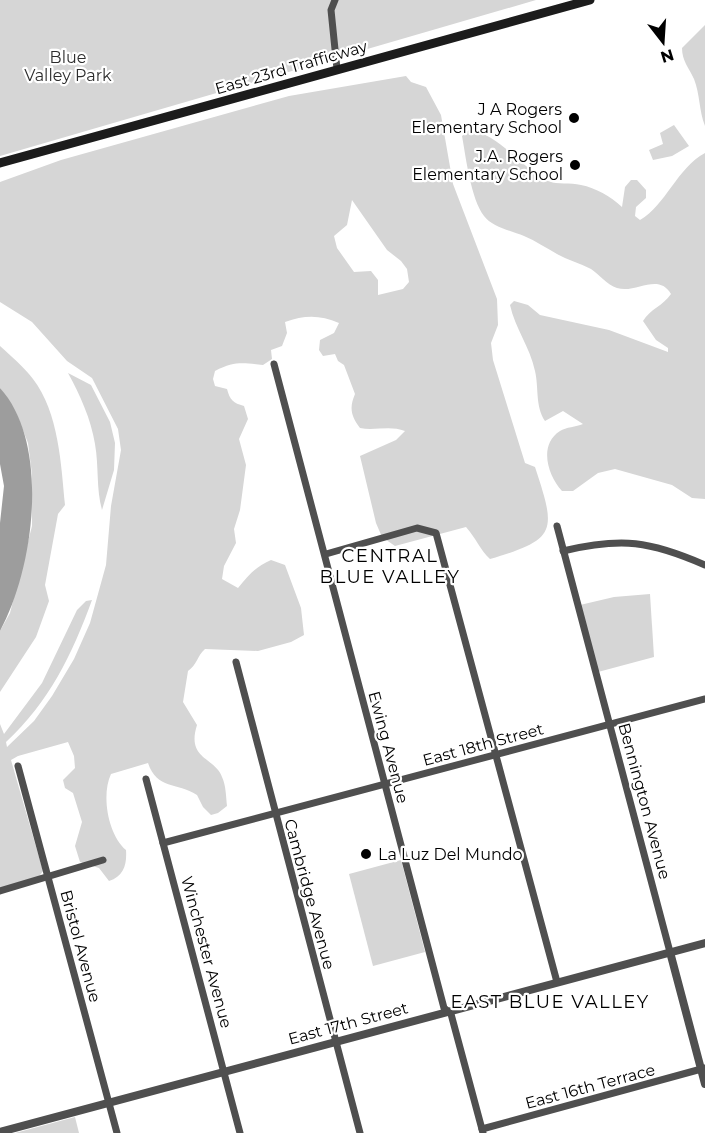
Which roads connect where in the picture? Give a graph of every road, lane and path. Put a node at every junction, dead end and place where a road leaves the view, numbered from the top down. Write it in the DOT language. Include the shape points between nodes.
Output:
graph roads {
  1 [pos="334,0"];
  2 [pos="590,0"];
  3 [pos="337,69"];
  4 [pos="0,163"];
  5 [pos="274,364"];
  6 [pos="557,526"];
  7 [pos="563,551"];
  8 [pos="326,554"];
  9 [pos="705,565"];
  10 [pos="236,662"];
  11 [pos="705,699"];
  12 [pos="609,724"];
  13 [pos="496,754"];
  14 [pos="18,766"];
  15 [pos="146,779"];
  16 [pos="385,785"];
  17 [pos="274,814"];
  18 [pos="164,843"];
  19 [pos="103,860"];
  20 [pos="48,877"];
  21 [pos="0,891"];
  22 [pos="705,943"];
  23 [pos="670,952"];
  24 [pos="557,982"];
  25 [pos="448,1011"];
  26 [pos="335,1042"];
  27 [pos="703,1069"];
  28 [pos="224,1073"];
  29 [pos="705,1084"];
  30 [pos="109,1102"];
  31 [pos="483,1131"];
  32 [pos="0,1132"];
  33 [pos="117,1133"];
  34 [pos="240,1133"];
  35 [pos="360,1133"];
  1 -- 3 [label="street" via="331,10"];
  2 -- 3 [label="main road, East 23rd Trafficway"];
  3 -- 4 [label="main road, East 23rd Trafficway"];
  5 -- 8 [label="street, Ewing Avenue"];
  6 -- 7 [label="street, Bennington Avenue"];
  7 -- 9 [label="street" via="625,541 657,546"];
  7 -- 12 [label="street, Bennington Avenue"];
  8 -- 13 [label="street" via="417,528 436,533"];
  8 -- 16 [label="street, Ewing Avenue"];
  10 -- 17 [label="street, Cambridge Avenue"];
  11 -- 12 [label="street, East 18th Street"];
  12 -- 13 [label="street, East 18th Street"];
  12 -- 23 [label="street, Bennington Avenue"];
  13 -- 16 [label="street, East 18th Street"];
  13 -- 24 [label="street"];
  14 -- 20 [label="street, Bristol Avenue"];
  15 -- 18 [label="street, Winchester Avenue"];
  16 -- 17 [label="street, East 18th Street"];
  16 -- 25 [label="street, Ewing Avenue" via="444,1008"];
  17 -- 18 [label="street, East 18th Street"];
  17 -- 26 [label="street, Cambridge Avenue"];
  18 -- 28 [label="street, Winchester Avenue"];
  19 -- 20 [label="street"];
  20 -- 21 [label="street"];
  20 -- 30 [label="street, Bristol Avenue"];
  22 -- 23 [label="street, East 17th Street"];
  23 -- 24 [label="street, East 17th Street"];
  23 -- 27 [label="street, Bennington Avenue"];
  24 -- 25 [label="street, East 17th Street"];
  25 -- 26 [label="street, East 17th Street"];
  25 -- 31 [label="street, Ewing Avenue"];
  26 -- 28 [label="street, East 17th Street"];
  26 -- 35 [label="street, Cambridge Avenue"];
  27 -- 29 [label="street, Bennington Avenue"];
  27 -- 31 [label="street, East 16th Terrace"];
  28 -- 30 [label="street, East 17th Street"];
  28 -- 34 [label="street, Winchester Avenue"];
  30 -- 32 [label="street, East 17th Street"];
  30 -- 33 [label="street, Bristol Avenue"];
}
